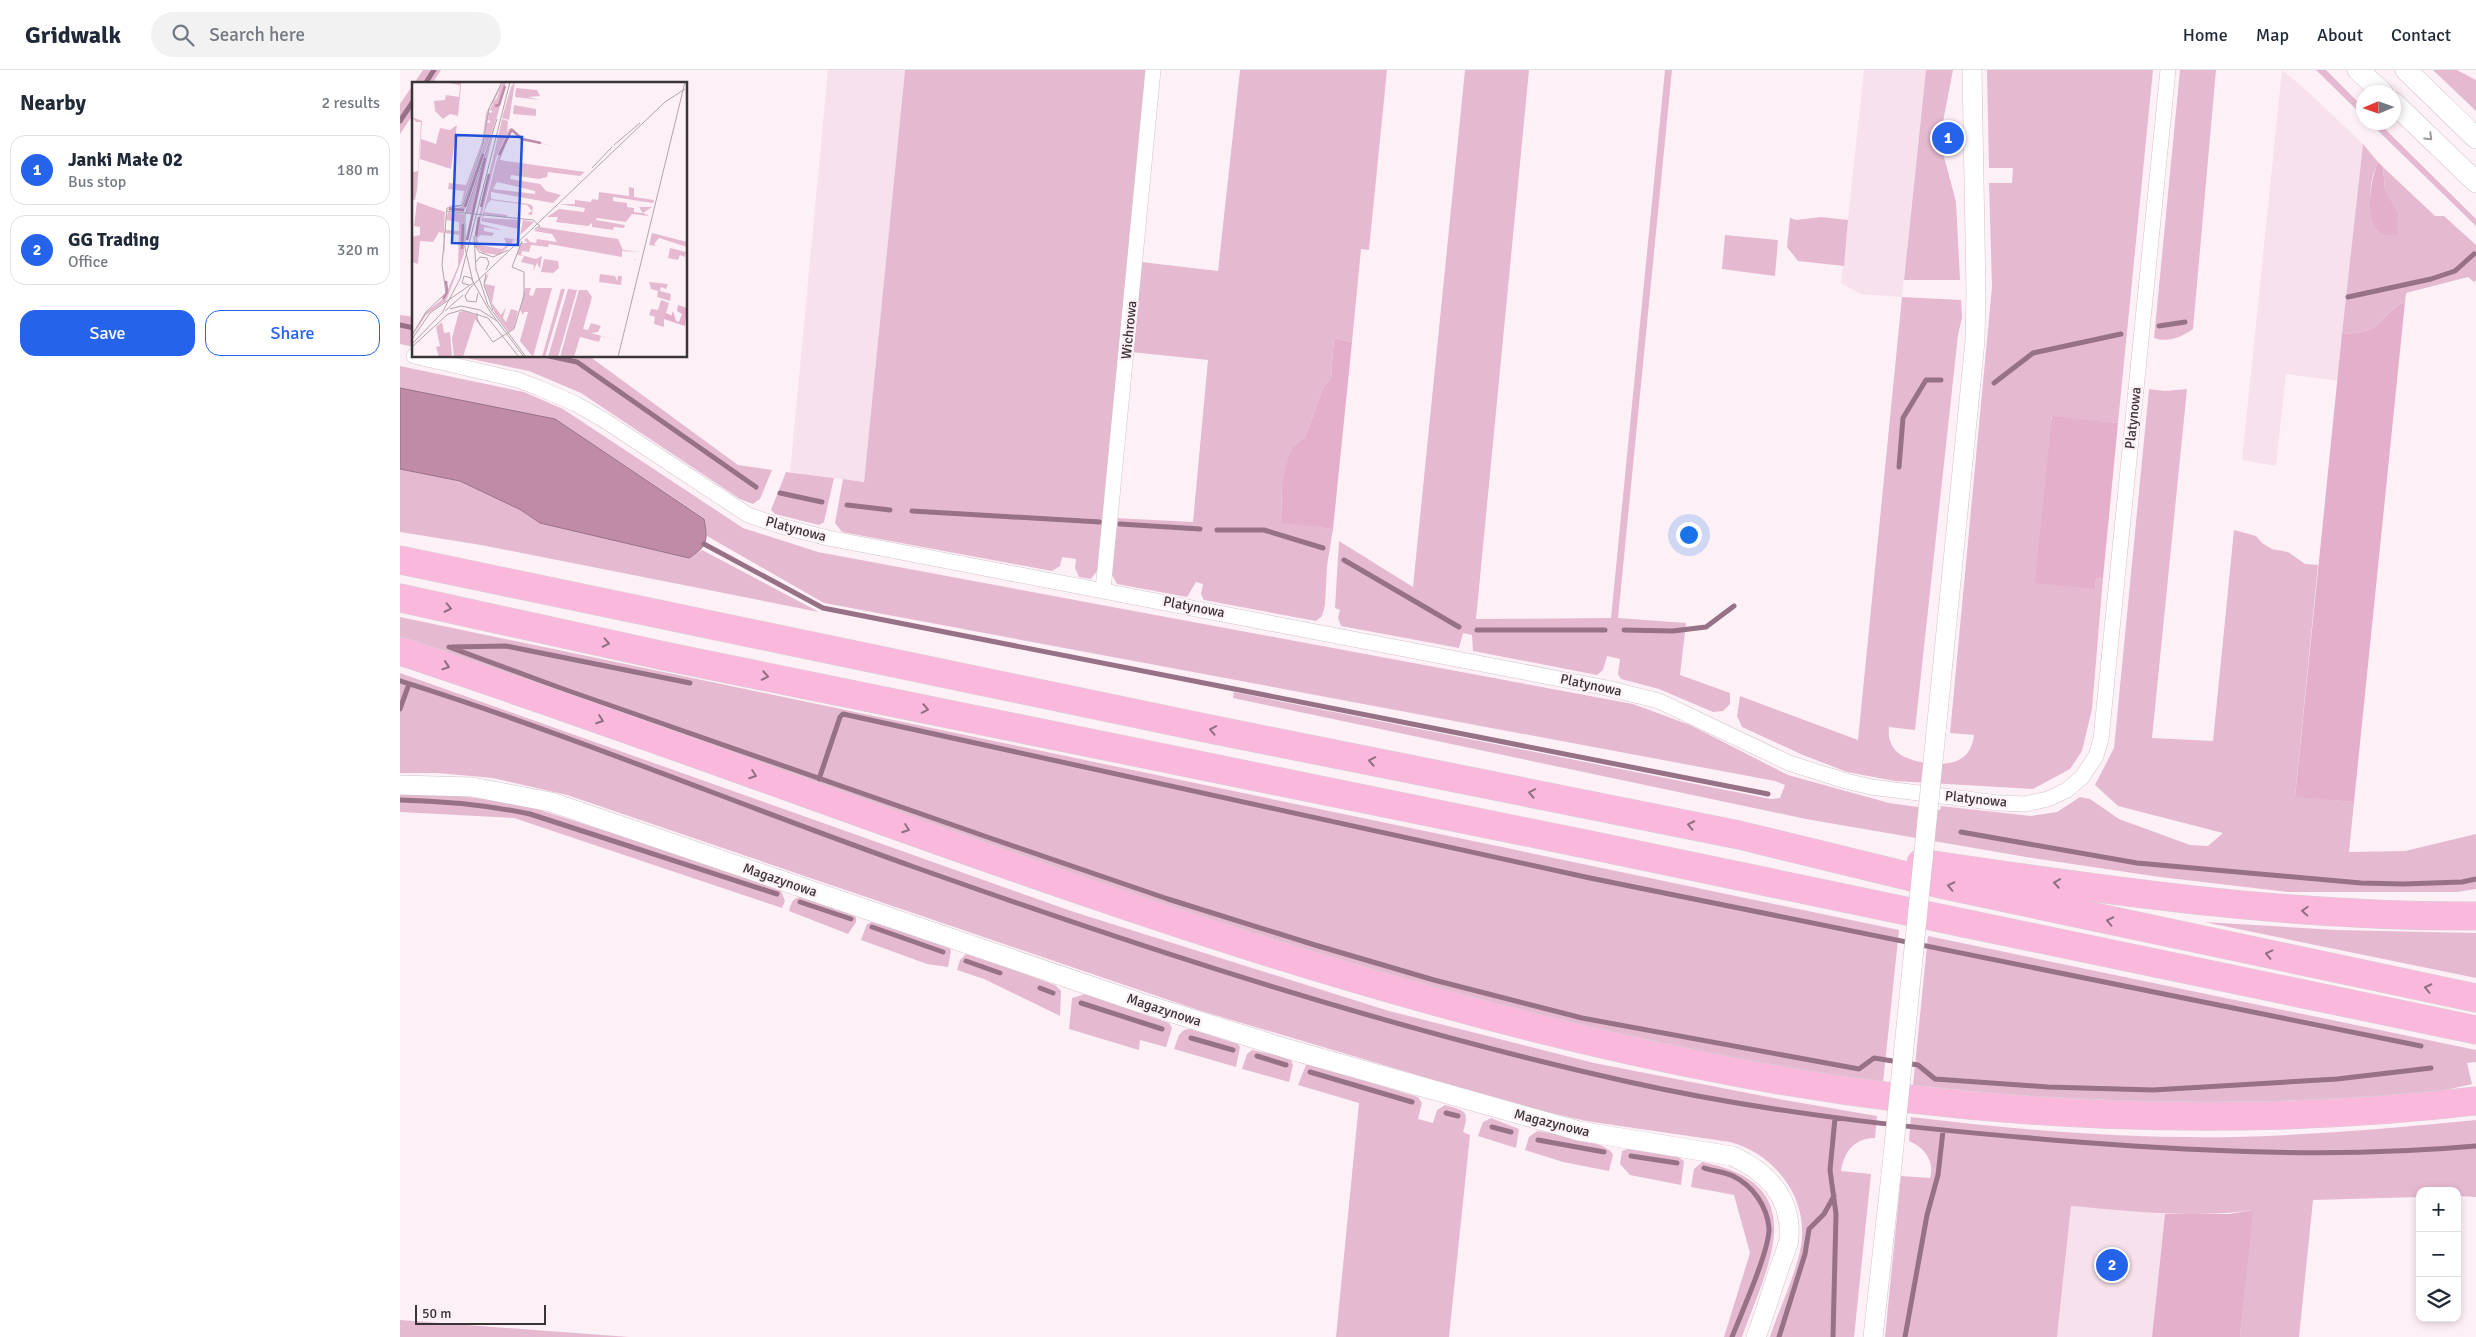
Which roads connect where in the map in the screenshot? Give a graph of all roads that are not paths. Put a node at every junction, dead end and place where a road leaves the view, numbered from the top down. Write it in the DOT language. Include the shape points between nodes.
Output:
graph roads {
  1 [pos="1153,70"];
  2 [pos="1972,70"];
  3 [pos="2168,70"];
  4 [pos="2358,70"];
  5 [pos="2406,70"];
  6 [pos="2374,85"];
  7 [pos="2401,110"];
  8 [pos="2476,138"];
  9 [pos="2476,182"];
  10 [pos="423,358"];
  11 [pos="400,560"];
  12 [pos="1103,590"];
  13 [pos="400,598"];
  14 [pos="400,651"];
  15 [pos="400,786"];
  16 [pos="1739,835"];
  17 [pos="2476,901"];
  18 [pos="2354,914"];
  19 [pos="2476,916"];
  20 [pos="2476,998"];
  21 [pos="2476,1030"];
  22 [pos="2476,1101"];
  23 [pos="1756,1337"];
  24 [pos="1873,1337"];
  1 -- 12 [label="street, Wichrowa"];
  2 -- 24 [label="street, bridge" via="1975,341"];
  3 -- 12 [label="street, Platynowa" via="2101,739 2096,756 2082,777 2067,790 2048,799 2025,804 1863,785 1789,763 1684,712 1635,694"];
  4 -- 6 [label="main road"];
  5 -- 8 [label="main road"];
  7 -- 9 [label="main road, one-way"];
  10 -- 12 [label="street, Platynowa" via="518,380 576,404 759,519 828,538"];
  16 -- 11 [label="highway, one-way" via="1205,728"];
  13 -- 21 [label="highway, one-way"];
  14 -- 22 [label="highway, one-way" via="1113,903 1251,948 1425,999 1669,1059 1831,1088 2021,1109 2088,1113 2219,1115 2326,1112"];
  15 -- 23 [label="street, Magazynowa" via="472,787 551,802 1141,1003 1288,1049 1579,1131 1732,1156 1753,1165 1768,1179 1780,1195 1788,1220 1789,1240"];
  18 -- 16 [label="highway, one-way" via="2167,899"];
  20 -- 16 [label="highway, one-way" via="1967,890"];
  17 -- 18 [label="highway"];
  18 -- 19 [label="highway"];
}
